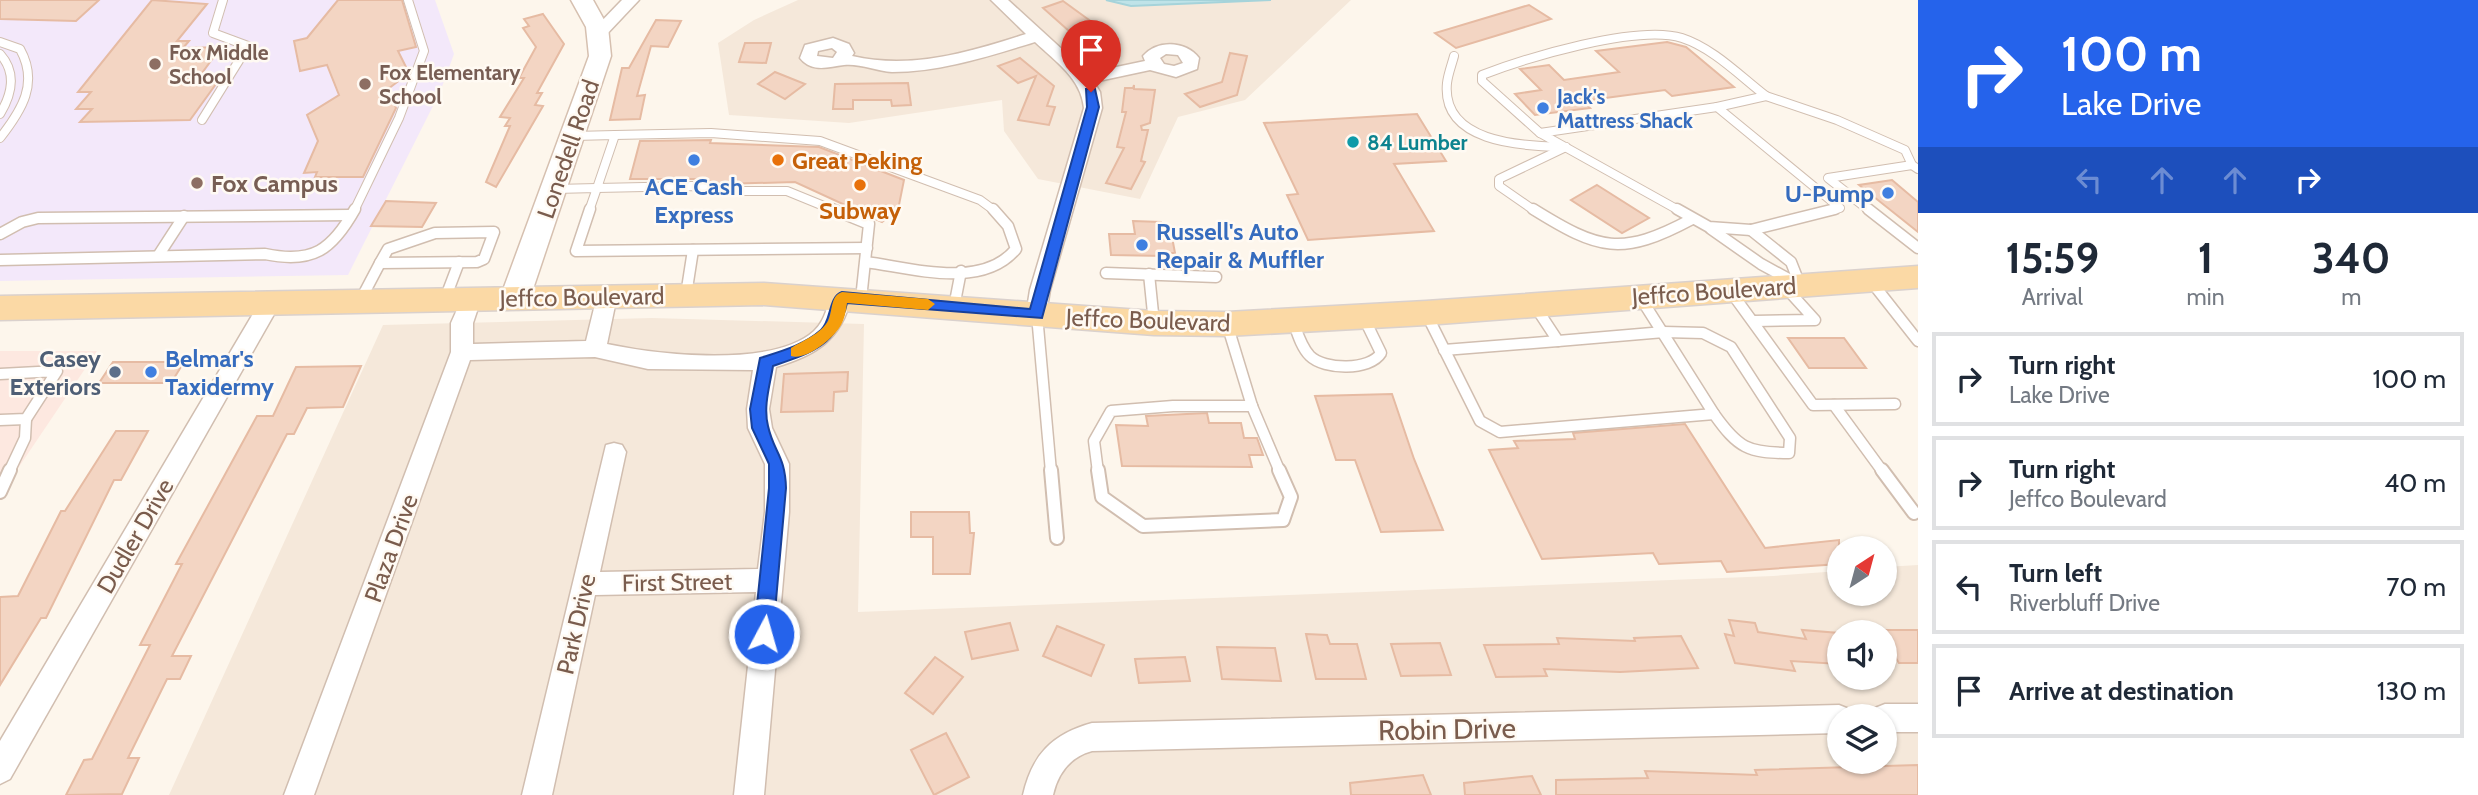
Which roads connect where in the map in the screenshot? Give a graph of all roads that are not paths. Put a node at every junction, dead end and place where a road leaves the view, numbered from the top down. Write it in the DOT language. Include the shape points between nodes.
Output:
graph roads {
  1 [pos="222,0"];
  2 [pos="408,0"];
  3 [pos="582,0"];
  4 [pos="631,0"];
  5 [pos="999,0"];
  6 [pos="598,33"];
  7 [pos="1037,36"];
  8 [pos="0,42"];
  9 [pos="0,54"];
  10 [pos="1454,56"];
  11 [pos="843,59"];
  12 [pos="1153,64"];
  13 [pos="0,69"];
  14 [pos="12,79"];
  15 [pos="1084,79"];
  16 [pos="1766,96"];
  17 [pos="1717,107"];
  18 [pos="0,114"];
  19 [pos="202,120"];
  20 [pos="1540,133"];
  21 [pos="615,135"];
  22 [pos="574,136"];
  23 [pos="0,138"];
  24 [pos="1566,147"];
  25 [pos="1915,167"];
  26 [pos="597,188"];
  27 [pos="555,189"];
  28 [pos="350,215"];
  29 [pos="184,216"];
  30 [pos="1692,219"];
  31 [pos="1709,227"];
  32 [pos="1752,230"];
  33 [pos="0,234"];
  34 [pos="1918,247"];
  35 [pos="867,248"];
  36 [pos="693,250"];
  37 [pos="158,256"];
  38 [pos="0,260"];
  39 [pos="459,262"];
  40 [pos="866,262"];
  41 [pos="380,263"];
  42 [pos="961,271"];
  43 [pos="1106,272"];
  44 [pos="1149,274"];
  45 [pos="1918,276"];
  46 [pos="1216,277"];
  47 [pos="1870,280"];
  48 [pos="1792,286"];
  49 [pos="1729,290"];
  50 [pos="686,295"];
  51 [pos="607,296"];
  52 [pos="1639,296"];
  53 [pos="515,298"];
  54 [pos="851,298"];
  55 [pos="458,299"];
  56 [pos="360,301"];
  57 [pos="270,302"];
  58 [pos="1534,304"];
  59 [pos="56,307"];
  60 [pos="954,307"];
  61 [pos="0,308"];
  62 [pos="1426,313"];
  63 [pos="1037,315"];
  64 [pos="1364,317"];
  65 [pos="1293,321"];
  66 [pos="1755,321"];
  67 [pos="1154,323"];
  68 [pos="0,324"];
  69 [pos="1227,324"];
  70 [pos="1664,332"];
  71 [pos="1558,341"];
  72 [pos="1918,341"];
  73 [pos="595,349"];
  74 [pos="1444,350"];
  75 [pos="462,352"];
  76 [pos="766,362"];
  77 [pos="0,374"];
  78 [pos="1895,404"];
  79 [pos="1834,405"];
  80 [pos="1252,406"];
  81 [pos="1714,414"];
  82 [pos="26,419"];
  83 [pos="0,420"];
  84 [pos="614,452"];
  85 [pos="0,492"];
  86 [pos="1914,513"];
  87 [pos="1057,538"];
  88 [pos="769,580"];
  89 [pos="586,584"];
  90 [pos="1897,718"];
  91 [pos="1918,718"];
  92 [pos="1827,719"];
  93 [pos="1058,752"];
  94 [pos="0,769"];
  95 [pos="299,795"];
  96 [pos="537,795"];
  97 [pos="748,795"];
  98 [pos="1038,795"];
  1 -- 19 [label="lane" via="213,33 248,46"];
  2 -- 28 [label="lane" via="424,50 406,107"];
  3 -- 6 [label="street, Lonedell Road"];
  4 -- 6 [label="street"];
  5 -- 7 [label="street"];
  6 -- 22 [label="street, Lonedell Road" via="600,56"];
  7 -- 11 [label="street" via="948,62 869,64"];
  7 -- 15 [label="street"];
  8 -- 23 [label="lane" via="20,49 26,58 30,88"];
  9 -- 14 [label="lane"];
  10 -- 24 [label="lane" via="1445,90 1447,103 1465,125 1506,145"];
  12 -- 15 [label="street"];
  13 -- 14 [label="lane"];
  14 -- 18 [label="lane" via="10,98"];
  15 -- 63 [label="street" via="1093,107 1040,290"];
  16 -- 17 [label="lane"];
  16 -- 20 [label="lane" via="1693,43 1665,35 1584,46 1482,75 1482,82"];
  16 -- 25 [label="lane" via="1905,150"];
  17 -- 20 [label="lane"];
  17 -- 32 [label="lane" via="1840,208"];
  20 -- 24 [label="lane"];
  21 -- 22 [label="lane"];
  21 -- 26 [label="lane"];
  21 -- 42 [label="lane" via="711,133 820,141 953,188 999,212 1014,233 1016,249 1005,263 988,271"];
  22 -- 27 [label="street, Lonedell Road"];
  24 -- 30 [label="lane"];
  24 -- 30 [label="lane" via="1499,179 1499,186 1571,234 1600,244 1647,242"];
  25 -- 34 [label="lane" via="1828,178"];
  26 -- 27 [label="lane"];
  26 -- 35 [label="lane" via="787,191 869,224"];
  26 -- 36 [label="lane" via="576,251"];
  27 -- 53 [label="street, Lonedell Road"];
  28 -- 29 [label="lane"];
  28 -- 37 [label="lane" via="338,239 316,254 293,261 265,254"];
  29 -- 33 [label="lane" via="38,218"];
  29 -- 37 [label="lane"];
  30 -- 31 [label="lane"];
  31 -- 32 [label="lane"];
  31 -- 48 [label="lane"];
  32 -- 48 [label="lane" via="1791,262"];
  35 -- 36 [label="lane"];
  35 -- 40 [label="lane"];
  36 -- 50 [label="lane"];
  37 -- 38 [label="lane"];
  39 -- 41 [label="lane"];
  39 -- 41 [label="lane" via="484,259 494,232 435,233 388,249"];
  39 -- 55 [label="lane"];
  40 -- 42 [label="lane"];
  40 -- 54 [label="lane"];
  41 -- 56 [label="lane"];
  42 -- 60 [label="lane"];
  43 -- 44 [label="lane"];
  44 -- 46 [label="lane"];
  44 -- 67 [label="lane"];
  45 -- 47 [label="main road, Jeffco Boulevard"];
  47 -- 48 [label="main road, Jeffco Boulevard"];
  47 -- 72 [label="lane"];
  48 -- 49 [label="main road, Jeffco Boulevard"];
  48 -- 66 [label="lane" via="1815,320"];
  49 -- 52 [label="main road, Jeffco Boulevard"];
  49 -- 66 [label="lane"];
  50 -- 51 [label="main road, Jeffco Boulevard"];
  50 -- 54 [label="main road, Jeffco Boulevard"];
  51 -- 53 [label="main road, Jeffco Boulevard"];
  51 -- 73 [label="street"];
  52 -- 58 [label="main road, Jeffco Boulevard"];
  52 -- 70 [label="lane"];
  53 -- 55 [label="main road, Jeffco Boulevard"];
  54 -- 60 [label="main road, Jeffco Boulevard"];
  54 -- 76 [label="street" via="828,333 804,349"];
  55 -- 56 [label="main road, Jeffco Boulevard"];
  55 -- 75 [label="street, Plaza Drive"];
  56 -- 57 [label="main road, Jeffco Boulevard"];
  57 -- 59 [label="main road, Jeffco Boulevard"];
  57 -- 94 [label="street, Dudler Drive"];
  58 -- 62 [label="main road, Jeffco Boulevard"];
  58 -- 71 [label="lane"];
  59 -- 61 [label="main road, Jeffco Boulevard"];
  59 -- 68 [label="main road"];
  60 -- 63 [label="main road, Jeffco Boulevard"];
  62 -- 64 [label="main road, Jeffco Boulevard"];
  62 -- 74 [label="lane"];
  63 -- 67 [label="main road, Jeffco Boulevard"];
  63 -- 87 [label="lane"];
  64 -- 65 [label="main road, Jeffco Boulevard"];
  64 -- 65 [label="lane" via="1381,354 1367,364 1319,364 1306,354"];
  65 -- 69 [label="main road, Jeffco Boulevard"];
  66 -- 79 [label="lane" via="1813,405"];
  67 -- 69 [label="main road, Jeffco Boulevard"];
  69 -- 80 [label="lane"];
  70 -- 71 [label="lane"];
  70 -- 81 [label="lane"];
  70 -- 81 [label="lane" via="1703,333 1731,347 1790,438 1789,453 1751,453 1731,439"];
  71 -- 74 [label="lane"];
  73 -- 75 [label="street"];
  73 -- 76 [label="street" via="648,361"];
  74 -- 81 [label="lane" via="1480,421 1500,432"];
  75 -- 95 [label="street, Plaza Drive"];
  76 -- 88 [label="street" via="758,409 760,428 777,464"];
  77 -- 82 [label="lane" via="57,371"];
  78 -- 79 [label="lane"];
  79 -- 86 [label="lane"];
  80 -- 80 [label="lane" via="1291,497 1283,520 1143,526 1102,497 1094,441 1111,411"];
  82 -- 83 [label="lane"];
  82 -- 85 [label="lane" via="25,438"];
  84 -- 89 [label="street, Park Drive"];
  88 -- 89 [label="street, First Street"];
  88 -- 97 [label="street"];
  89 -- 96 [label="street, Park Drive"];
  90 -- 91 [label="street"];
  92 -- 93 [label="street, Robin Drive" via="1092,737"];
  93 -- 98 [label="street" via="1044,771"];
}
